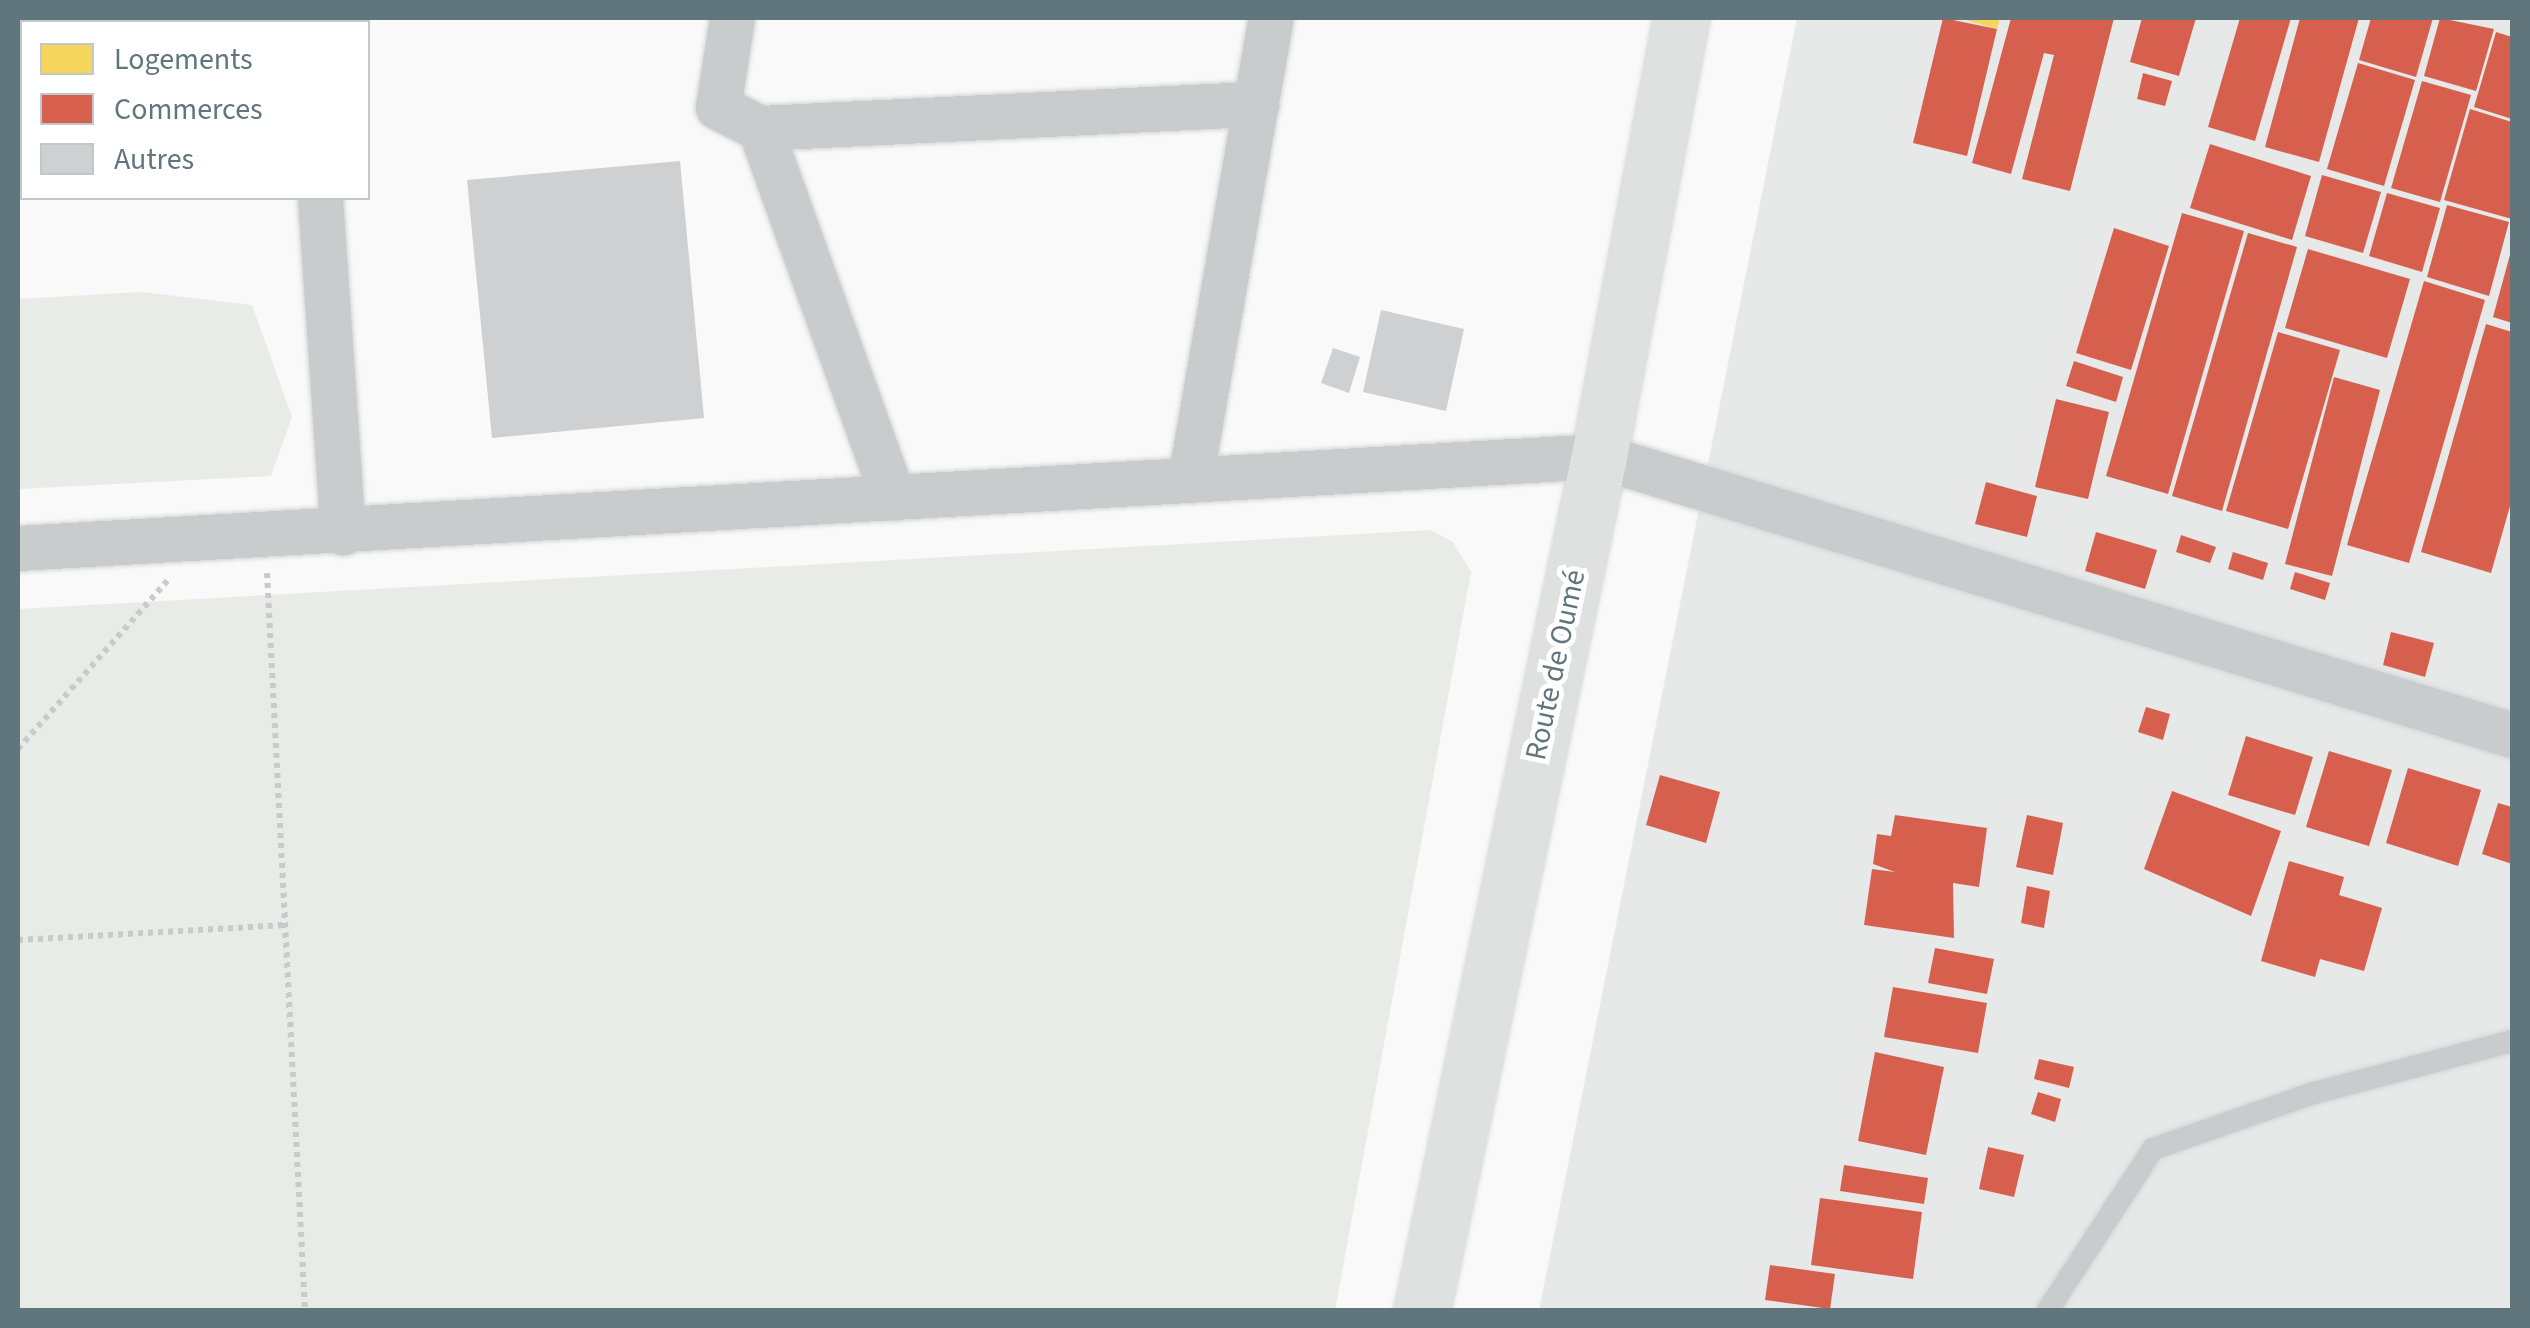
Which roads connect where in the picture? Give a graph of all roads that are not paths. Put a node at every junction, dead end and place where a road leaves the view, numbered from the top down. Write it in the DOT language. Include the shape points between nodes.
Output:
graph roads {
  1 [pos="732,18"];
  2 [pos="1271,18"];
  3 [pos="1681,18"];
  4 [pos="1256,104"];
  5 [pos="760,128"];
  6 [pos="320,200"];
  7 [pos="1599,456"];
  8 [pos="1190,480"];
  9 [pos="893,498"];
  10 [pos="343,532"];
  11 [pos="18,548"];
  12 [pos="2512,735"];
  13 [pos="2512,1041"];
  14 [pos="1422,1310"];
  15 [pos="2048,1310"];
  1 -- 5 [label="street" via="718,107"];
  2 -- 4 [label="street"];
  3 -- 7 [label="main road, Route de Oumé"];
  4 -- 5 [label="street"];
  4 -- 8 [label="street"];
  5 -- 9 [label="street"];
  6 -- 10 [label="street"];
  7 -- 8 [label="street"];
  7 -- 12 [label="street"];
  7 -- 14 [label="main road, Route de Oumé"];
  8 -- 9 [label="street"];
  9 -- 10 [label="street"];
  10 -- 11 [label="street"];
  13 -- 15 [label="lane" via="2314,1094 2153,1150"];
}
